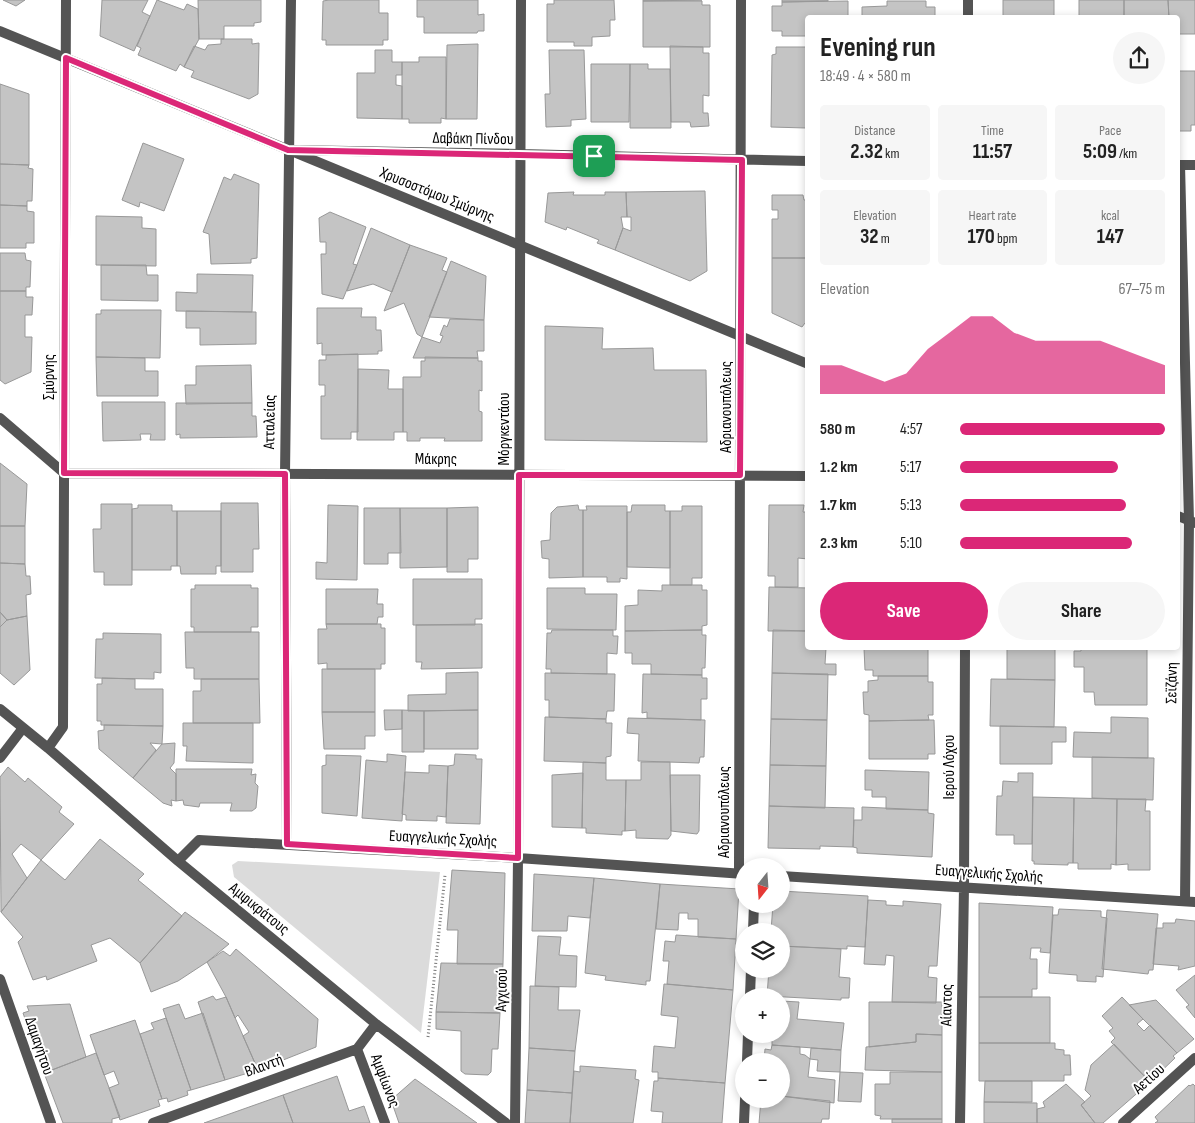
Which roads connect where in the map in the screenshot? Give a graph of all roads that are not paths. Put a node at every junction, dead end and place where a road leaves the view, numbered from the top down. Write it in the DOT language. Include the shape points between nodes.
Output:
graph roads {
  1 [pos="66,0"];
  2 [pos="291,0"];
  3 [pos="521,0"];
  4 [pos="741,0"];
  5 [pos="968,0"];
  6 [pos="968,15"];
  7 [pos="0,31"];
  8 [pos="66,58"];
  9 [pos="288,150"];
  10 [pos="520,154"];
  11 [pos="742,160"];
  12 [pos="805,161"];
  13 [pos="1180,165"];
  14 [pos="1195,165"];
  15 [pos="1180,183"];
  16 [pos="520,245"];
  17 [pos="741,337"];
  18 [pos="805,363"];
  19 [pos="1190,365"];
  20 [pos="0,418"];
  21 [pos="64,473"];
  22 [pos="285,474"];
  23 [pos="519,475"];
  24 [pos="740,475"];
  25 [pos="805,476"];
  26 [pos="1180,517"];
  27 [pos="1192,522"];
  28 [pos="965,650"];
  29 [pos="0,710"];
  30 [pos="23,728"];
  31 [pos="48,748"];
  32 [pos="0,758"];
  33 [pos="287,844"];
  34 [pos="518,858"];
  35 [pos="742,858"];
  36 [pos="178,861"];
  37 [pos="735,874"];
  38 [pos="790,877"];
  39 [pos="964,887"];
  40 [pos="1190,902"];
  41 [pos="0,980"];
  42 [pos="376,1024"];
  43 [pos="357,1049"];
  44 [pos="1195,1058"];
  45 [pos="745,1108"];
  46 [pos="51,1123"];
  47 [pos="153,1123"];
  48 [pos="385,1123"];
  49 [pos="506,1123"];
  50 [pos="515,1123"];
  51 [pos="744,1123"];
  52 [pos="960,1123"];
  53 [pos="1123,1123"];
  1 -- 8 [label="street, Σμύρνης"];
  2 -- 9 [label="street, Ατταλείας"];
  3 -- 10 [label="street, Μόργκεντάου"];
  4 -- 11 [label="street, Αδριανουπόλεως"];
  5 -- 6 [label="street"];
  7 -- 8 [label="street, Χρυσοστόμου Σμύρνης"];
  8 -- 9 [label="street, Χρυσοστόμου Σμύρνης"];
  8 -- 21 [label="street, Σμύρνης"];
  9 -- 10 [label="street, Δαβάκη Πίνδου"];
  9 -- 16 [label="street, Χρυσοστόμου Σμύρνης"];
  9 -- 22 [label="street, Ατταλείας"];
  10 -- 11 [label="street, Δαβάκη Πίνδου"];
  10 -- 16 [label="street, Μόργκεντάου"];
  11 -- 12 [label="street, Δαβάκη Πίνδου"];
  11 -- 17 [label="street, Αδριανουπόλεως"];
  13 -- 14 [label="street"];
  15 -- 19 [label="street, Σεϊζάνη"];
  16 -- 17 [label="street, Χρυσοστόμου Σμύρνης"];
  16 -- 23 [label="street, Μόργκεντάου"];
  17 -- 18 [label="street, Χρυσοστόμου Σμύρνης"];
  17 -- 24 [label="street, Αδριανουπόλεως"];
  19 -- 27 [label="street, Σεϊζάνη"];
  20 -- 21 [label="street"];
  21 -- 22 [label="street, Μάκρης"];
  21 -- 31 [label="street, Σμύρνης" via="63,727"];
  22 -- 23 [label="street, Μάκρης"];
  22 -- 33 [label="street, Ατταλείας"];
  23 -- 24 [label="street, Μάκρης"];
  23 -- 34 [label="street, Μόργκεντάου"];
  24 -- 25 [label="street, Μάκρης"];
  24 -- 35 [label="street, Αδριανουπόλεως"];
  26 -- 27 [label="street"];
  27 -- 40 [label="street, Σεϊζάνη"];
  28 -- 39 [label="street, Ιερού Λόχου"];
  29 -- 30 [label="street, Αμφικράτους"];
  30 -- 31 [label="street, Αμφικράτους"];
  30 -- 32 [label="street"];
  31 -- 36 [label="street, Αμφικράτους"];
  33 -- 34 [label="street, Ευαγγελικής Σχολής"];
  33 -- 36 [label="street, Ευαγγελικής Σχολής" via="199,840"];
  34 -- 37 [label="street, Ευαγγελικής Σχολής"];
  34 -- 50 [label="street, Αγχισού"];
  36 -- 42 [label="street, Αμφικράτους"];
  38 -- 39 [label="street, Ευαγγελικής Σχολής"];
  39 -- 40 [label="street, Ευαγγελικής Σχολής"];
  39 -- 52 [label="street, Αίαντος"];
  41 -- 46 [label="street, Δαμαγήτου"];
  42 -- 43 [label="street"];
  42 -- 49 [label="street, Αμφικράτους"];
  43 -- 47 [label="street, Βλαντή"];
  43 -- 48 [label="street, Αμφίωνος"];
  44 -- 53 [label="street, Αετίου"];
  45 -- 51 [label="street"];
}
